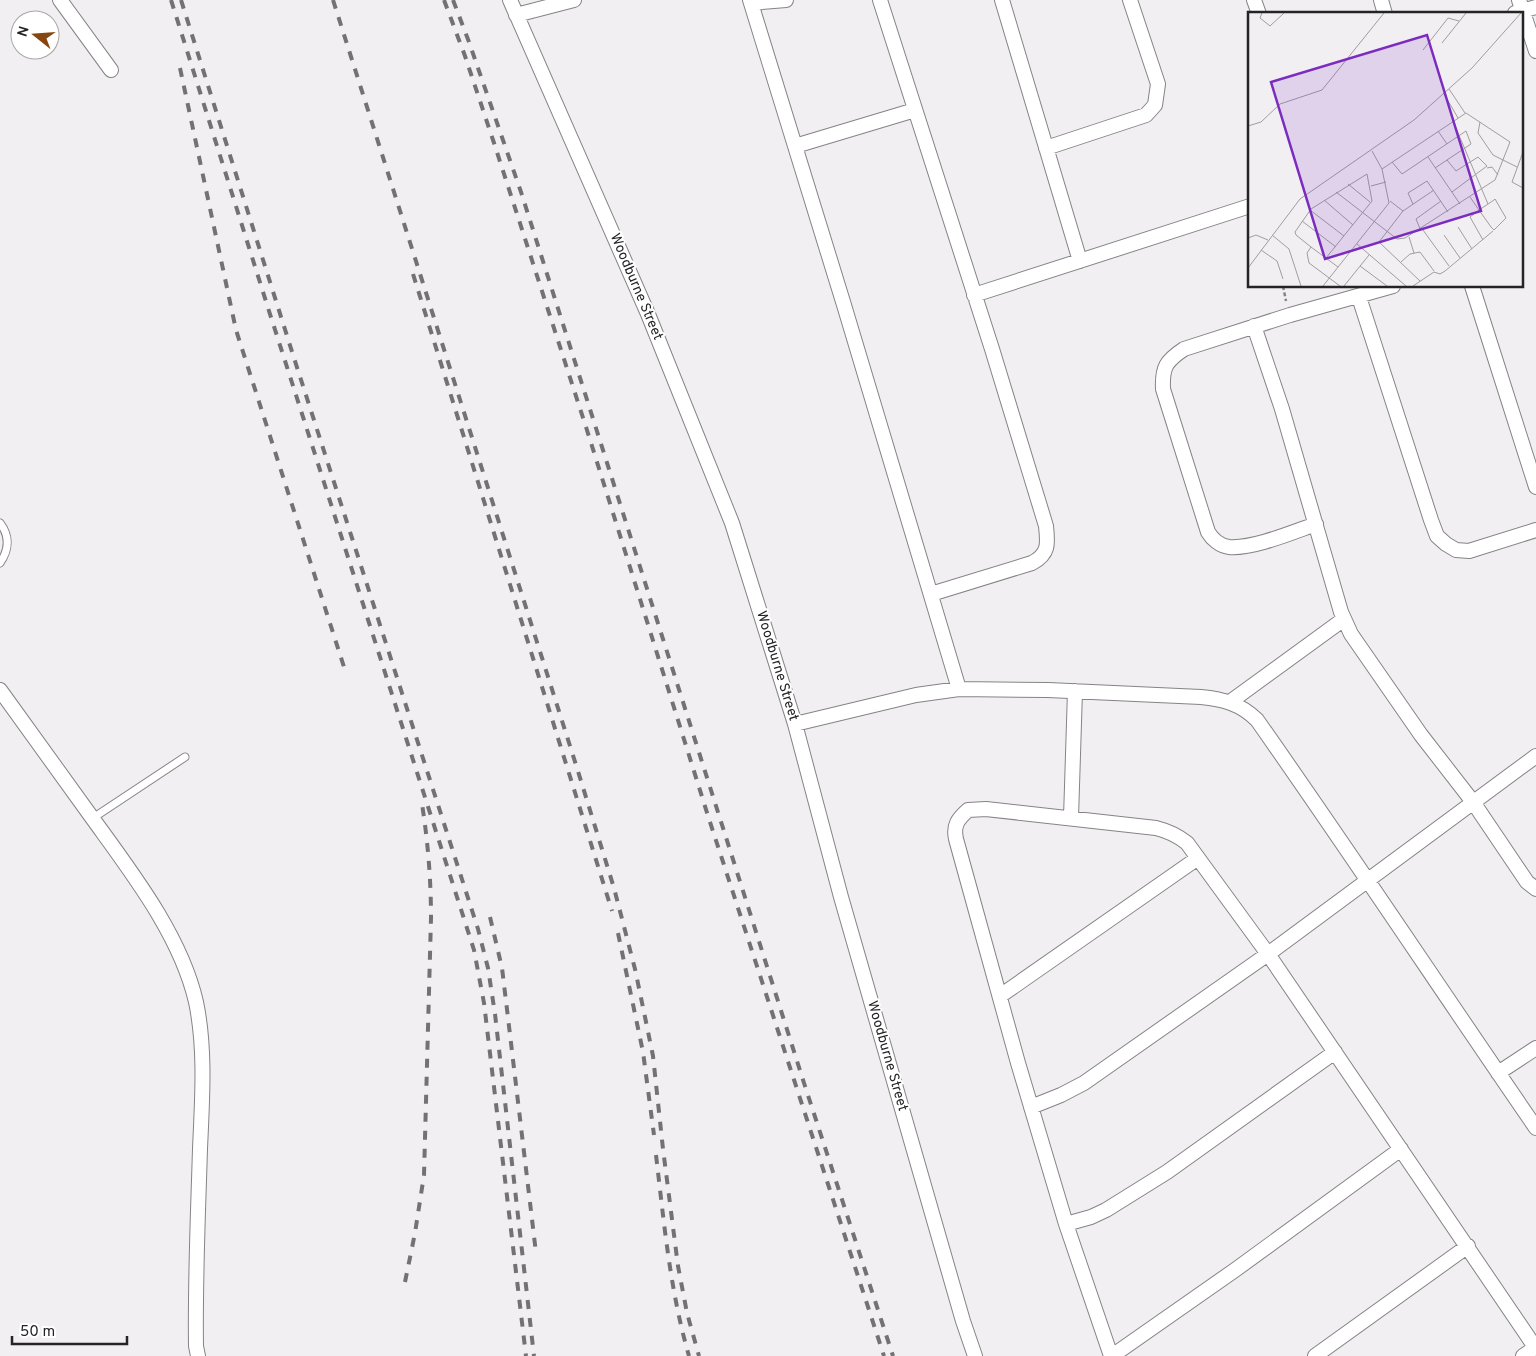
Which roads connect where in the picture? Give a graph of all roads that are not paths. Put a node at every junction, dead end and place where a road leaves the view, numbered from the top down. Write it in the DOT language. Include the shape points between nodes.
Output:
graph roads {
  1 [pos="60,0"];
  2 [pos="510,0"];
  3 [pos="574,0"];
  4 [pos="786,0"];
  5 [pos="880,0"];
  6 [pos="1002,0"];
  7 [pos="1130,0"];
  8 [pos="750,2"];
  9 [pos="1536,7"];
  10 [pos="1518,8"];
  11 [pos="516,15"];
  12 [pos="1524,22"];
  13 [pos="1536,51"];
  14 [pos="111,70"];
  15 [pos="915,110"];
  16 [pos="795,146"];
  17 [pos="1046,148"];
  18 [pos="1248,207"];
  19 [pos="1080,261"];
  20 [pos="1387,288"];
  21 [pos="1473,288"];
  22 [pos="974,295"];
  23 [pos="1359,297"];
  24 [pos="1254,326"];
  25 [pos="1536,487"];
  26 [pos="0,523"];
  27 [pos="1316,524"];
  28 [pos="1536,530"];
  29 [pos="0,563"];
  30 [pos="931,594"];
  31 [pos="1344,619"];
  32 [pos="959,689"];
  33 [pos="0,690"];
  34 [pos="1074,691"];
  35 [pos="1230,702"];
  36 [pos="796,724"];
  37 [pos="1536,756"];
  38 [pos="185,757"];
  39 [pos="1473,802"];
  40 [pos="93,818"];
  41 [pos="1071,818"];
  42 [pos="1198,858"];
  43 [pos="1369,880"];
  44 [pos="1536,890"];
  45 [pos="1268,954"];
  46 [pos="1000,996"];
  47 [pos="1536,1048"];
  48 [pos="1335,1052"];
  49 [pos="1498,1073"];
  50 [pos="1031,1107"];
  51 [pos="1536,1128"];
  52 [pos="1401,1149"];
  53 [pos="1066,1224"];
  54 [pos="1468,1246"];
  55 [pos="1536,1347"];
  56 [pos="198,1356"];
  57 [pos="975,1356"];
  58 [pos="1112,1356"];
  59 [pos="1315,1356"];
  60 [pos="1524,1356"];
  1 -- 14 [label="street"];
  2 -- 11 [label="street, Woodburne Street"];
  3 -- 11 [label="street"];
  4 -- 8 [label="street"];
  5 -- 15 [label="street"];
  6 -- 17 [label="street"];
  7 -- 17 [label="street" via="1156,77 1158,92 1155,105 1146,115"];
  8 -- 16 [label="street"];
  9 -- 10 [label="street"];
  11 -- 36 [label="street, Woodburne Street" via="648,314 732,523"];
  12 -- 13 [label="street"];
  15 -- 16 [label="street"];
  15 -- 22 [label="street"];
  16 -- 30 [label="street"];
  17 -- 19 [label="street"];
  18 -- 19 [label="street"];
  19 -- 22 [label="street"];
  20 -- 23 [label="street"];
  21 -- 25 [label="street"];
  22 -- 30 [label="street" via="1048,538 1045,553 1032,563"];
  23 -- 24 [label="street"];
  23 -- 28 [label="street" via="1437,536 1456,550 1469,551"];
  24 -- 27 [label="street"];
  24 -- 27 [label="street" via="1184,349 1168,361 1162,378 1163,389 1212,539 1229,547 1248,545"];
  26 -- 29 [label="lane" via="7,545"];
  27 -- 31 [label="street"];
  30 -- 32 [label="street"];
  31 -- 35 [label="street"];
  31 -- 39 [label="street" via="1421,735"];
  32 -- 34 [label="street"];
  32 -- 36 [label="street" via="916,695"];
  33 -- 40 [label="street"];
  34 -- 35 [label="street" via="1201,697"];
  34 -- 41 [label="street"];
  35 -- 43 [label="street" via="1257,720"];
  36 -- 57 [label="street, Woodburne Street" via="841,897"];
  37 -- 39 [label="street"];
  38 -- 40 [label="lane"];
  39 -- 43 [label="street"];
  39 -- 44 [label="street" via="1527,882"];
  40 -- 56 [label="street" via="134,875 168,932 186,970 196,1003 203,1077 196,1281"];
  41 -- 42 [label="street" via="1167,830 1187,844"];
  41 -- 46 [label="street" via="986,809 968,810 956,823 956,839"];
  42 -- 45 [label="street"];
  42 -- 46 [label="street"];
  43 -- 45 [label="street"];
  43 -- 49 [label="street"];
  45 -- 48 [label="street"];
  45 -- 50 [label="street" via="1084,1083"];
  46 -- 50 [label="street"];
  47 -- 49 [label="street"];
  48 -- 52 [label="street"];
  48 -- 53 [label="street" via="1167,1172 1106,1210"];
  49 -- 51 [label="street"];
  50 -- 53 [label="street"];
  52 -- 54 [label="street"];
  52 -- 58 [label="street"];
  53 -- 58 [label="street"];
  54 -- 55 [label="street"];
  54 -- 59 [label="street"];
  55 -- 60 [label="street"];
}
